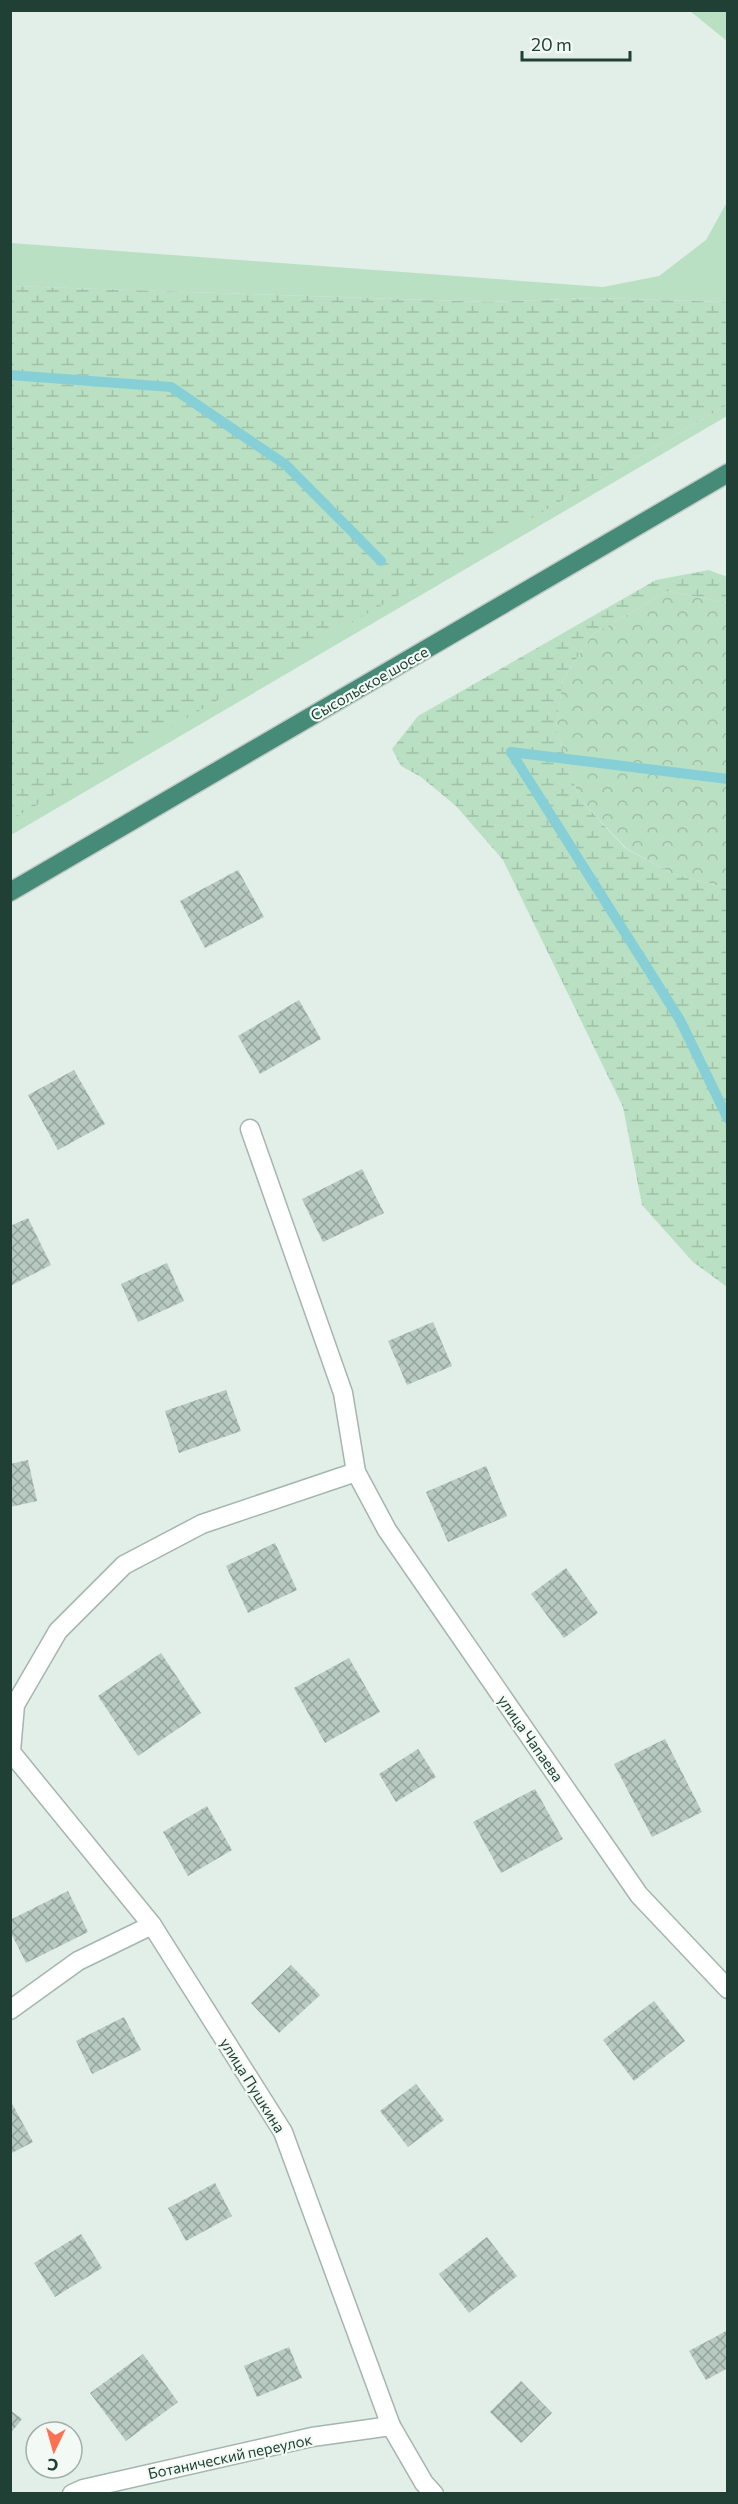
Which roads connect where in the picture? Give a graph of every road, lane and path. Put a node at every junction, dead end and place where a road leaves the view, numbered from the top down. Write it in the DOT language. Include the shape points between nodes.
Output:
graph roads {
  1 [pos="728,473"];
  2 [pos="10,892"];
  3 [pos="250,1129"];
  4 [pos="356,1472"];
  5 [pos="11,1750"];
  6 [pos="152,1925"];
  7 [pos="728,1989"];
  8 [pos="10,2010"];
  9 [pos="391,2426"];
  10 [pos="72,2493"];
  11 [pos="434,2493"];
  1 -- 2 [label="highway, Сысольское шоссе"];
  3 -- 4 [label="street, улица Чапаева" via="343,1393"];
  4 -- 5 [label="street" via="202,1524 124,1565 58,1631 15,1705"];
  4 -- 7 [label="street, улица Чапаева" via="387,1530 639,1895"];
  5 -- 6 [label="street, улица Пушкина"];
  6 -- 8 [label="street" via="78,1960"];
  6 -- 9 [label="street, улица Пушкина" via="283,2132"];
  9 -- 10 [label="street, Ботанический переулок" via="312,2437"];
  9 -- 11 [label="street, улица Пушкина" via="424,2483"];
}
